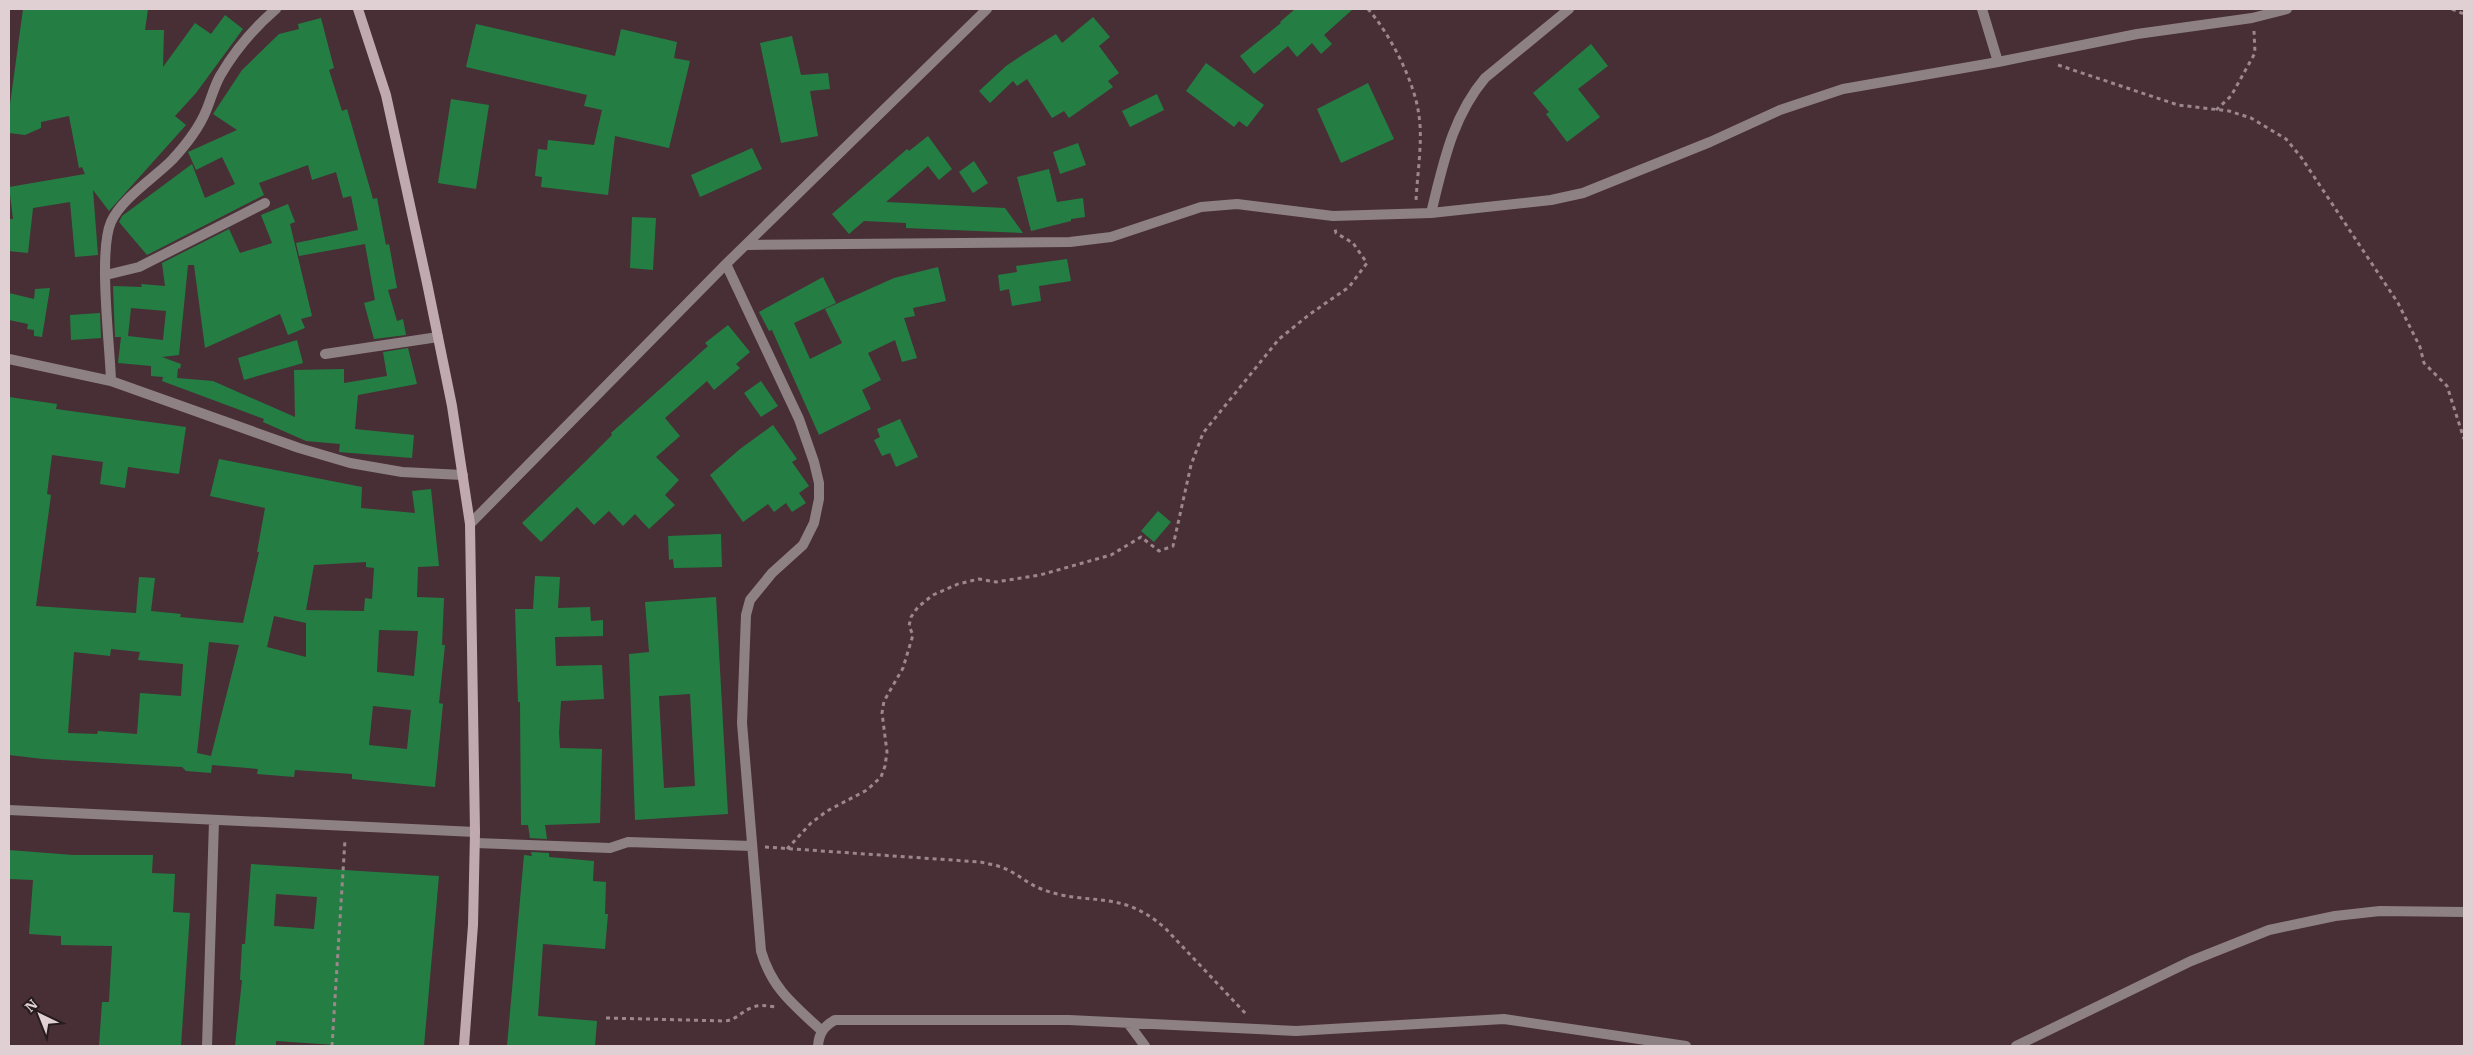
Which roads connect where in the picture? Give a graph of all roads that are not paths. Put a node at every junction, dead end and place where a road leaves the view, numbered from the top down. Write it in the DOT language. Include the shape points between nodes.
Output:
graph roads {
  1 [pos="276,9"];
  2 [pos="358,9"];
  3 [pos="987,9"];
  4 [pos="1569,9"];
  5 [pos="1982,9"];
  6 [pos="2287,9"];
  7 [pos="1998,62"];
  8 [pos="265,203"];
  9 [pos="1431,214"];
  10 [pos="748,245"];
  11 [pos="726,264"];
  12 [pos="106,274"];
  13 [pos="438,337"];
  14 [pos="325,354"];
  15 [pos="9,359"];
  16 [pos="112,381"];
  17 [pos="463,475"];
  18 [pos="470,524"];
  19 [pos="9,810"];
  20 [pos="214,821"];
  21 [pos="475,832"];
  22 [pos="475,844"];
  23 [pos="752,846"];
  24 [pos="2464,912"];
  25 [pos="1128,1023"];
  26 [pos="822,1031"];
  27 [pos="207,1046"];
  28 [pos="464,1046"];
  29 [pos="818,1046"];
  30 [pos="1145,1046"];
  31 [pos="1686,1046"];
  32 [pos="2016,1046"];
  1 -- 12 [label="street" via="248,38 221,74 206,112 186,143 118,210 111,224"];
  2 -- 13 [label="street" via="386,94"];
  3 -- 10 [label="street"];
  4 -- 9 [label="street" via="1484,78 1473,92 1450,136"];
  5 -- 7 [label="street"];
  6 -- 7 [label="street" via="2252,18 2137,34"];
  7 -- 9 [label="street" via="1816,96 1583,193 1551,200"];
  8 -- 12 [label="street" via="139,267"];
  9 -- 10 [label="street" via="1332,216 1237,204 1201,207 1111,237 1070,242"];
  10 -- 11 [label="street"];
  11 -- 18 [label="street"];
  11 -- 23 [label="street" via="799,419 819,483 814,523 803,545 772,573 750,600 746,615 742,723"];
  12 -- 16 [label="street"];
  13 -- 14 [label="street"];
  13 -- 17 [label="street"];
  15 -- 16 [label="street"];
  16 -- 17 [label="street" via="350,463 402,472"];
  17 -- 18 [label="street"];
  18 -- 21 [label="street"];
  19 -- 20 [label="street"];
  20 -- 21 [label="street"];
  20 -- 27 [label="street"];
  21 -- 22 [label="street"];
  22 -- 23 [label="street" via="610,848 628,842"];
  22 -- 28 [label="street"];
  23 -- 26 [label="street" via="761,951 766,970 775,986"];
  24 -- 32 [label="street" via="2380,911 2335,916 2270,930 2191,961"];
  25 -- 26 [label="street" via="835,1020 824,1026"];
  25 -- 30 [label="street"];
  25 -- 31 [label="street" via="1296,1031 1504,1019"];
  26 -- 29 [label="street"];
}
